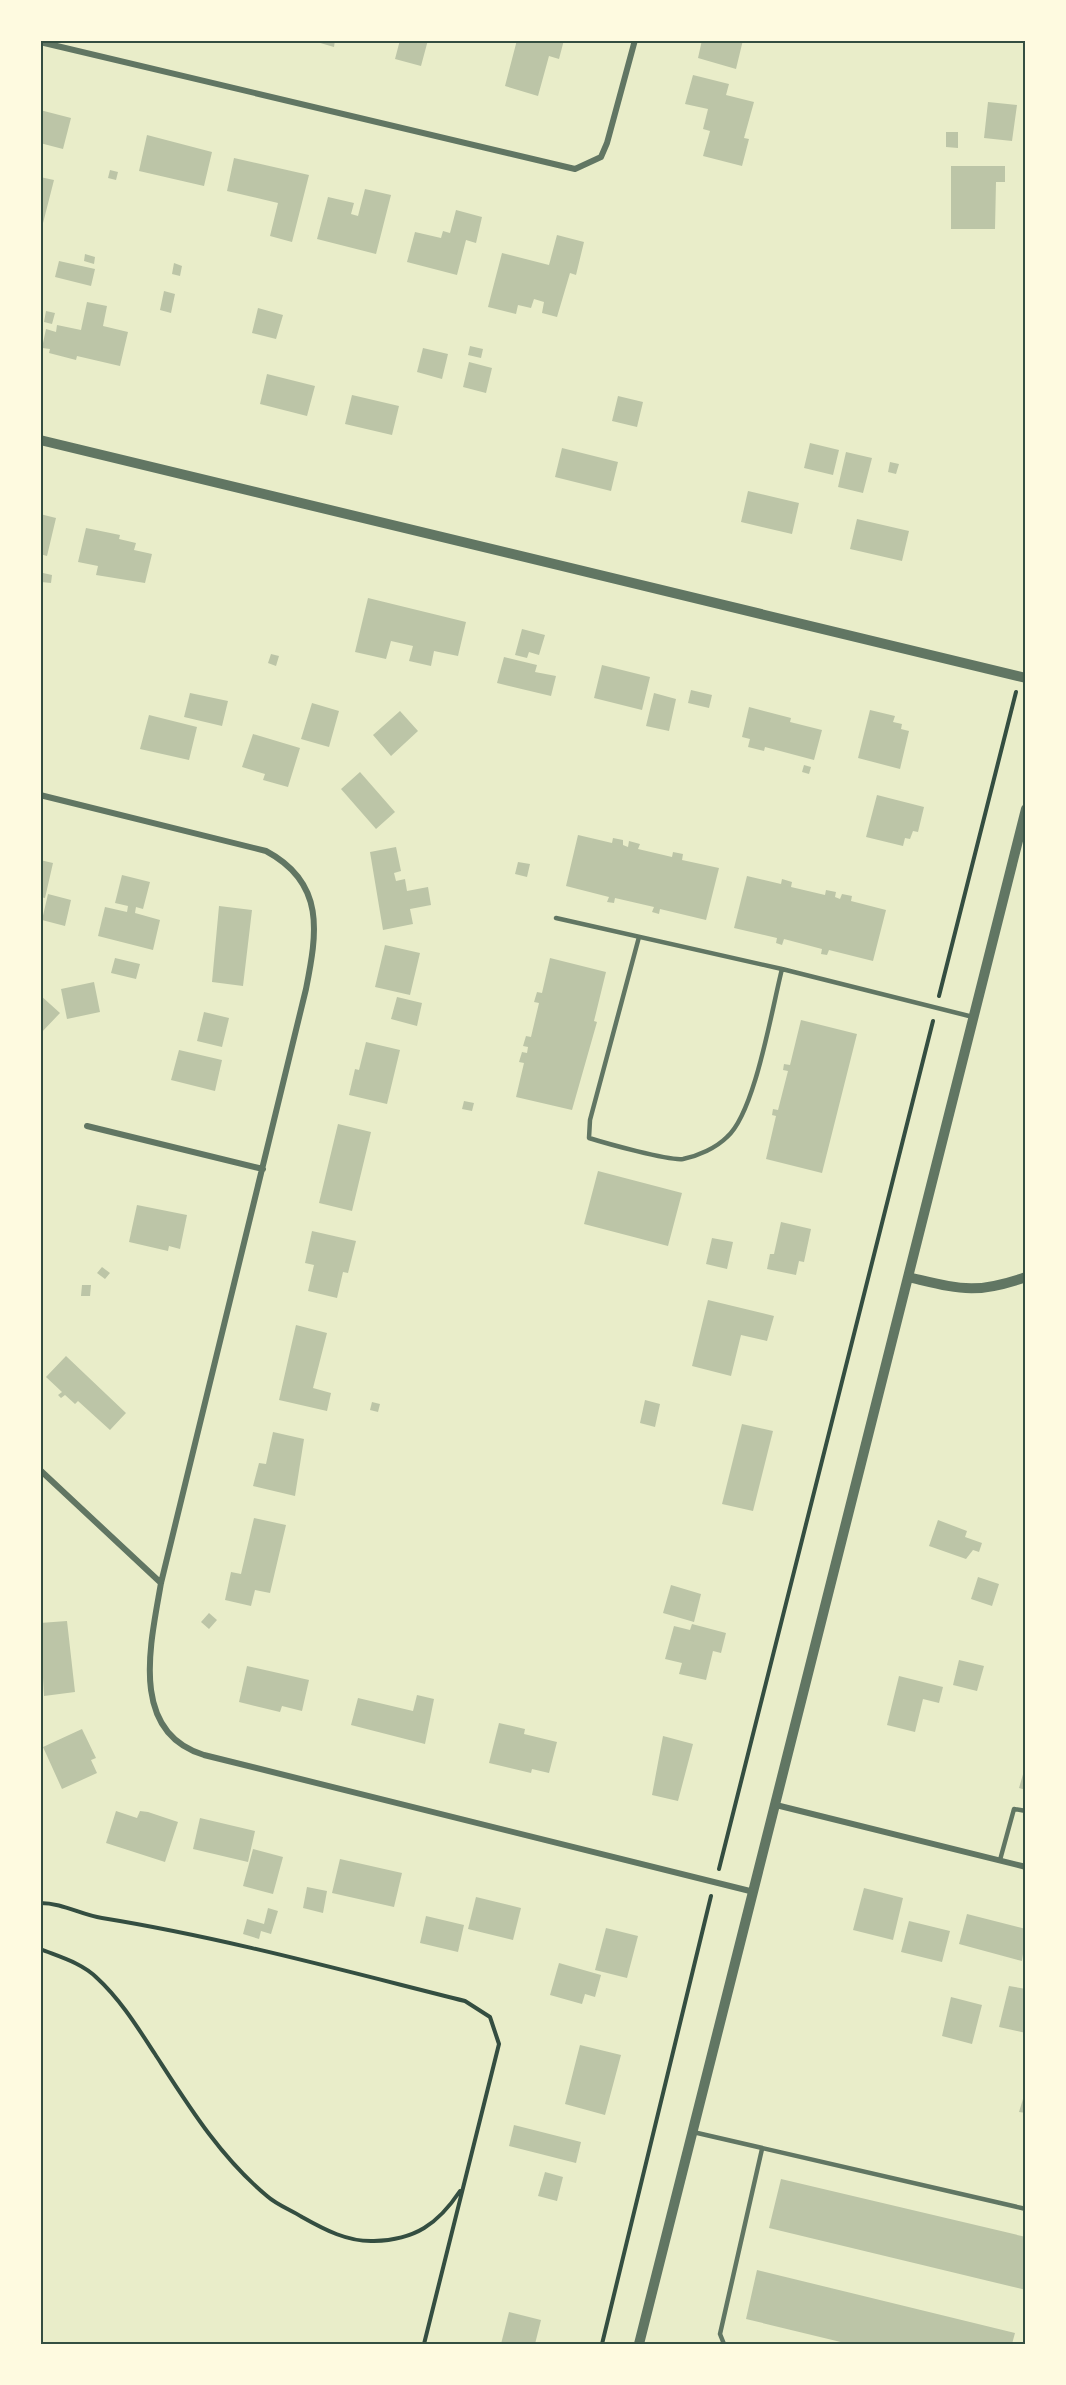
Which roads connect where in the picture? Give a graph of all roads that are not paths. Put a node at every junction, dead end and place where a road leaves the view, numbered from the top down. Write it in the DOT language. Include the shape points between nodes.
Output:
graph roads {
  1 [pos="634,40"];
  2 [pos="40,42"];
  3 [pos="40,440"];
  4 [pos="1023,677"];
  5 [pos="40,795"];
  6 [pos="1026,809"];
  7 [pos="556,918"];
  8 [pos="639,937"];
  9 [pos="782,969"];
  10 [pos="973,1017"];
  11 [pos="87,1126"];
  12 [pos="263,1169"];
  13 [pos="908,1277"];
  14 [pos="1026,1277"];
  15 [pos="40,1470"];
  16 [pos="161,1583"];
  17 [pos="776,1805"];
  18 [pos="1026,1811"];
  19 [pos="1000,1860"];
  20 [pos="1026,1867"];
  21 [pos="755,1892"];
  22 [pos="693,2132"];
  23 [pos="762,2149"];
  24 [pos="1026,2209"];
  25 [pos="639,2344"];
  26 [pos="724,2344"];
  1 -- 2 [label="street" via="601,157 575,169"];
  3 -- 4 [label="street"];
  5 -- 12 [label="street" via="266,851 281,859 305,888 316,924 315,946"];
  6 -- 10 [label="street"];
  7 -- 8 [label="lane"];
  8 -- 9 [label="lane"];
  8 -- 9 [label="lane" via="590,1120 589,1138 608,1144 681,1159 707,1151 728,1137 750,1096"];
  9 -- 10 [label="lane"];
  10 -- 13 [label="street"];
  11 -- 12 [label="street"];
  12 -- 16 [label="street"];
  13 -- 14 [label="street" via="965,1290 1000,1286"];
  13 -- 17 [label="street"];
  15 -- 16 [label="street"];
  16 -- 21 [label="street" via="148,1670 163,1726 179,1744 204,1755"];
  17 -- 19 [label="street"];
  17 -- 21 [label="street"];
  18 -- 19 [label="lane" via="1014,1809"];
  19 -- 20 [label="street"];
  21 -- 22 [label="street"];
  22 -- 23 [label="lane"];
  22 -- 25 [label="street"];
  23 -- 24 [label="lane"];
  23 -- 26 [label="lane" via="720,2334"];
}
